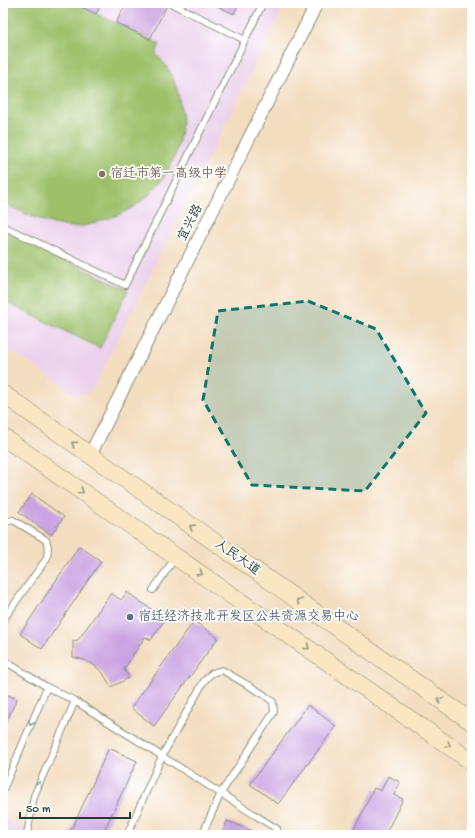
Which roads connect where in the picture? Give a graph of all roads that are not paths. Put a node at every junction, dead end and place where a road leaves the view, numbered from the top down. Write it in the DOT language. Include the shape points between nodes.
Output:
graph roads {
  1 [pos="170,3"];
  2 [pos="263,3"];
  3 [pos="317,3"];
  4 [pos="245,40"];
  5 [pos="3,226"];
  6 [pos="3,394"];
  7 [pos="3,437"];
  8 [pos="90,455"];
  9 [pos="3,526"];
  10 [pos="176,557"];
  11 [pos="153,590"];
  12 [pos="3,620"];
  13 [pos="3,660"];
  14 [pos="47,687"];
  15 [pos="76,701"];
  16 [pos="472,722"];
  17 [pos="162,756"];
  18 [pos="472,762"];
  19 [pos="3,790"];
  20 [pos="220,793"];
  21 [pos="277,829"];
  22 [pos="27,835"];
  23 [pos="127,835"];
  24 [pos="202,835"];
  1 -- 4 [label="lane"];
  2 -- 4 [label="lane"];
  3 -- 8 [label="street, 宜兴路"];
  4 -- 5 [label="lane" via="125,285"];
  8 -- 6 [label="main road, 人民大道, one-way"];
  7 -- 10 [label="main road, one-way"];
  16 -- 8 [label="main road, 人民大道, one-way"];
  9 -- 12 [label="lane" via="13,520 46,540 48,547 47,558"];
  10 -- 11 [label="lane"];
  10 -- 18 [label="main road, one-way"];
  13 -- 14 [label="lane"];
  14 -- 15 [label="lane"];
  14 -- 19 [label="lane, one-way"];
  15 -- 17 [label="lane"];
  22 -- 15 [label="lane, one-way" via="34,796"];
  17 -- 20 [label="lane"];
  17 -- 20 [label="lane" via="204,681 212,673 222,670 264,694 273,702 274,712"];
  17 -- 23 [label="lane"];
  20 -- 21 [label="lane"];
  20 -- 24 [label="lane"];
}
